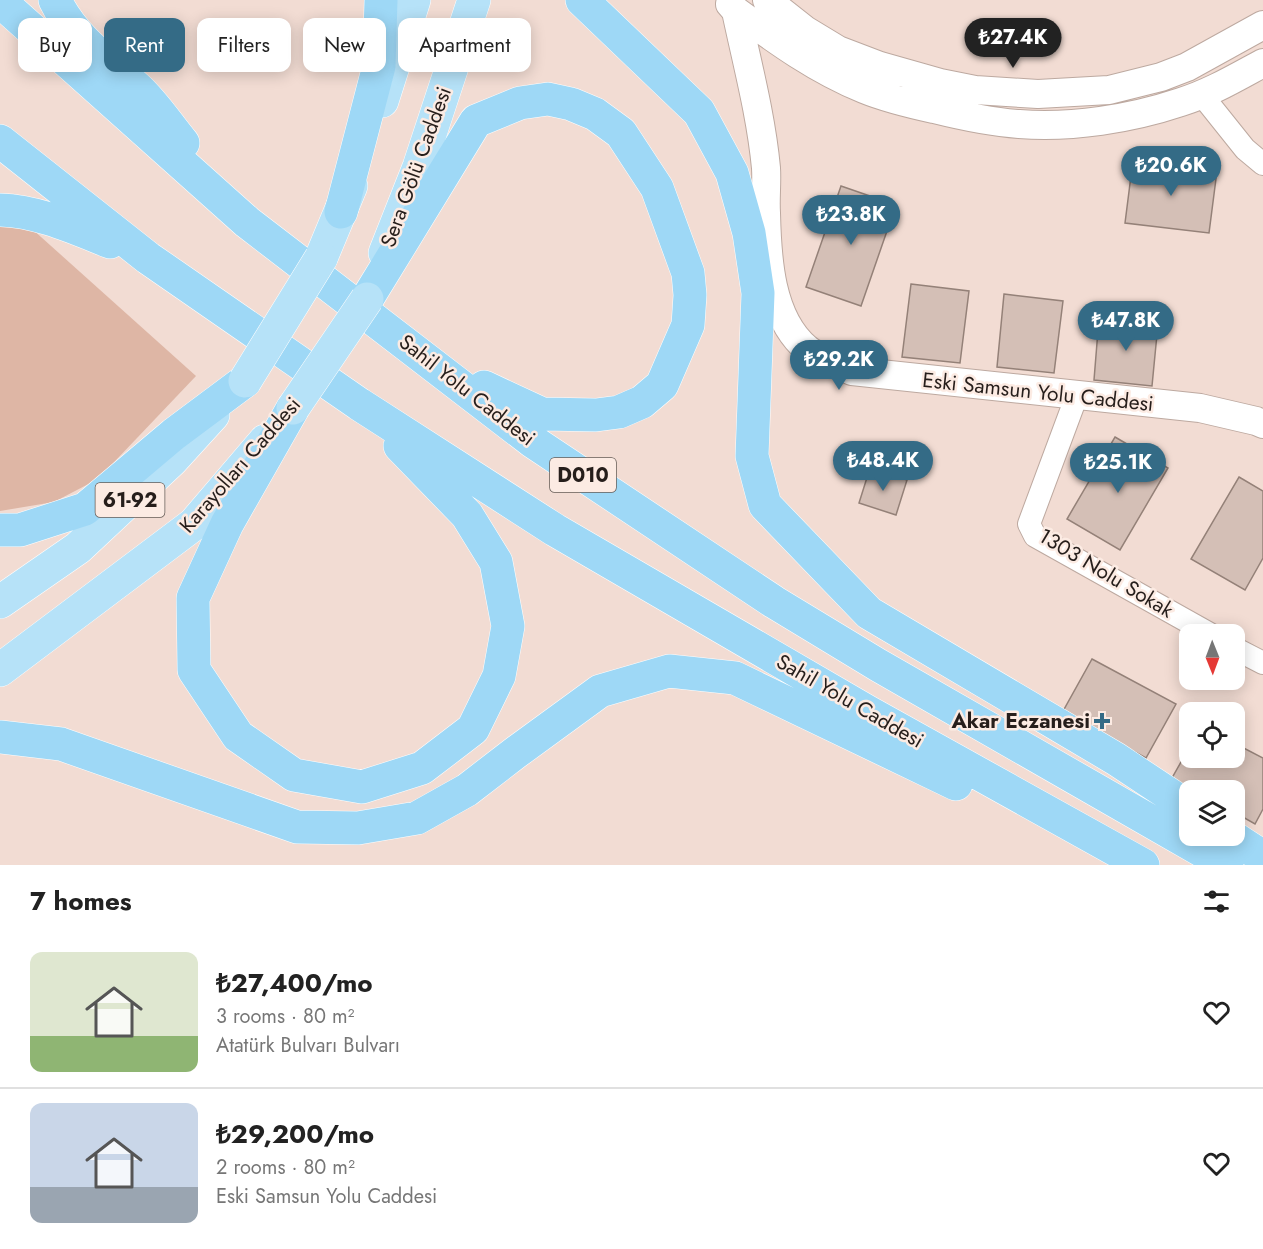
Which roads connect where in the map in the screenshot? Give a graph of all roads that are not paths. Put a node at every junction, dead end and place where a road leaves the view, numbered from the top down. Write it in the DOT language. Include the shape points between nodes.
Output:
graph roads {
  1 [pos="56,0"];
  2 [pos="381,0"];
  3 [pos="414,0"];
  4 [pos="474,0"];
  5 [pos="582,0"];
  6 [pos="767,0"];
  7 [pos="0,1"];
  8 [pos="731,6"];
  9 [pos="1263,25"];
  10 [pos="1263,63"];
  11 [pos="1201,94"];
  12 [pos="0,141"];
  13 [pos="1263,164"];
  14 [pos="0,210"];
  15 [pos="341,212"];
  16 [pos="247,222"];
  17 [pos="148,258"];
  18 [pos="367,299"];
  19 [pos="433,364"];
  20 [pos="245,381"];
  21 [pos="1077,395"];
  22 [pos="359,404"];
  23 [pos="293,408"];
  24 [pos="1263,424"];
  25 [pos="0,530"];
  26 [pos="0,602"];
  27 [pos="1192,624"];
  28 [pos="1245,654"];
  29 [pos="1263,663"];
  30 [pos="0,670"];
  31 [pos="0,737"];
  32 [pos="1179,801"];
  33 [pos="1245,845"];
  34 [pos="1263,857"];
  35 [pos="1123,865"];
  36 [pos="1143,865"];
  37 [pos="1227,865"];
  1 -- 16 [label="highway" via="63,16 92,50 138,88"];
  2 -- 15 [label="highway" via="379,66"];
  3 -- 15 [label="main road, 61-92"];
  4 -- 18 [label="main road, Sera Gölü Caddesi / 61-92" via="419,167"];
  5 -- 32 [label="highway" via="699,112 732,173 750,233 758,293 752,456 765,505 869,612"];
  6 -- 9 [label="street" via="838,50 880,66 975,90 1038,94 1109,90 1161,77"];
  7 -- 16 [label="highway, Sahil Yolu Caddesi / D010"];
  8 -- 11 [label="street" via="784,47 865,90 976,119 1061,124 1125,116"];
  8 -- 21 [label="street, Eski Samsun Yolu Caddesi" via="761,132 770,266 779,310 789,329 807,349 852,371"];
  10 -- 11 [label="street"];
  11 -- 13 [label="street" via="1245,149"];
  12 -- 17 [label="highway, Sahil Yolu Caddesi / D010"];
  14 -- 17 [label="highway" via="17,210 64,223"];
  15 -- 20 [label="main road, 61-92, bridge" via="321,258"];
  16 -- 19 [label="highway, Sahil Yolu Caddesi / D010"];
  17 -- 22 [label="highway, Sahil Yolu Caddesi / D010"];
  18 -- 19 [label="highway" via="476,121 520,103 548,99 595,114 621,133 657,189 688,273 688,325 662,385 642,402 619,412 542,414"];
  18 -- 23 [label="main road, Karayolları Caddesi / 61-92, bridge"];
  19 -- 37 [label="highway, Sahil Yolu Caddesi / D010" via="532,441 774,602"];
  20 -- 25 [label="highway" via="85,509 20,530"];
  20 -- 26 [label="main road, 61-92" via="172,460 78,548"];
  21 -- 24 [label="street, Eski Samsun Yolu Caddesi" via="1200,408"];
  21 -- 27 [label="street, 1303 Nolu Sokak" via="1029,525 1035,536"];
  22 -- 23 [label="highway" via="467,515 496,562 508,626 499,676 472,729 422,768 362,787 294,775 285,769 238,736 195,670 193,598 226,524"];
  22 -- 36 [label="highway, Sahil Yolu Caddesi / D010" via="555,530 868,712"];
  23 -- 30 [label="main road, Karayolları Caddesi / 61-92" via="194,524"];
  28 -- 29 [label="street"];
  31 -- 35 [label="highway" via="61,744 297,827 358,828 417,818 467,790 600,691 669,671 735,678"];
  33 -- 34 [label="highway"];
}
